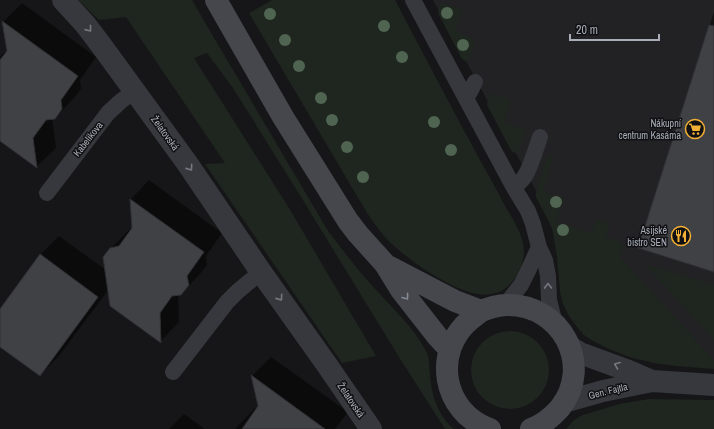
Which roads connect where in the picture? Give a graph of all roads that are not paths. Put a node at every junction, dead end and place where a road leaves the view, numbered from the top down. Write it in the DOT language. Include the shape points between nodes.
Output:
graph roads {
  1 [pos="62,0"];
  2 [pos="216,0"];
  3 [pos="416,1"];
  4 [pos="475,82"];
  5 [pos="135,91"];
  6 [pos="464,96"];
  7 [pos="540,137"];
  8 [pos="513,186"];
  9 [pos="47,192"];
  10 [pos="539,246"];
  11 [pos="385,264"];
  12 [pos="261,272"];
  13 [pos="505,305"];
  14 [pos="481,311"];
  15 [pos="555,324"];
  16 [pos="570,347"];
  17 [pos="450,350"];
  18 [pos="173,372"];
  19 [pos="652,382"];
  20 [pos="714,385"];
  21 [pos="564,402"];
  22 [pos="541,426"];
  23 [pos="371,429"];
  24 [pos="489,429"];
  1 -- 5 [label="street, Želatovská, one-way" via="85,24"];
  2 -- 11 [label="main road" via="333,198 358,234"];
  3 -- 6 [label="lane"];
  4 -- 6 [label="lane" via="470,92"];
  5 -- 9 [label="lane, Kabelíkova" via="108,113"];
  5 -- 12 [label="street, Želatovská, one-way"];
  6 -- 8 [label="lane"];
  7 -- 8 [label="lane" via="525,177"];
  8 -- 10 [label="lane" via="528,211"];
  10 -- 13 [label="lane" via="521,285"];
  15 -- 10 [label="lane, one-way" via="549,300 547,267"];
  11 -- 14 [label="main road" via="455,301"];
  11 -- 17 [label="main road, one-way" via="401,290"];
  12 -- 18 [label="lane" via="227,302"];
  12 -- 23 [label="street, Želatovská, one-way"];
  13 -- 14 [label="main road"];
  13 -- 15 [label="main road" via="537,312"];
  14 -- 17 [label="main road" via="465,323 456,335"];
  15 -- 16 [label="main road"];
  19 -- 16 [label="street, Gen. Fajtla, one-way"];
  16 -- 21 [label="main road" via="574,366 569,394"];
  17 -- 24 [label="main road" via="446,368 453,396 471,419"];
  19 -- 20 [label="street, Gen. Fajtla"];
  19 -- 21 [label="street, Gen. Fajtla" via="603,391"];
  21 -- 22 [label="main road"];
}
